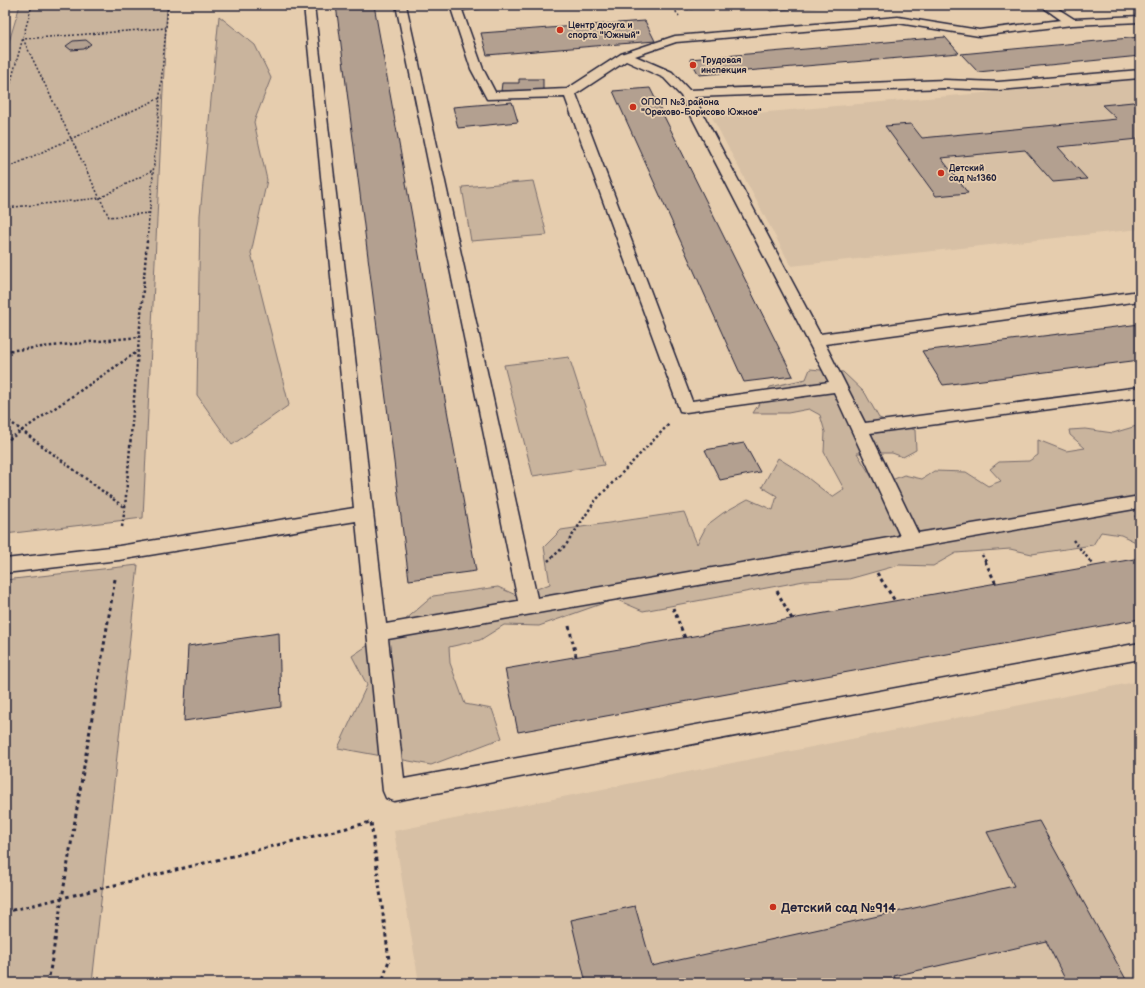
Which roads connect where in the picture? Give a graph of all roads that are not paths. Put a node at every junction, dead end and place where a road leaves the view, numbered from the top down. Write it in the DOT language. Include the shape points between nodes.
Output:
graph roads {
  1 [pos="309,5"];
  2 [pos="401,5"];
  3 [pos="480,5"];
  4 [pos="1045,5"];
  5 [pos="455,6"];
  6 [pos="1140,19"];
  7 [pos="1072,22"];
  8 [pos="625,56"];
  9 [pos="1140,74"];
  10 [pos="570,93"];
  11 [pos="686,94"];
  12 [pos="1140,296"];
  13 [pos="815,340"];
  14 [pos="839,386"];
  15 [pos="1140,392"];
  16 [pos="859,429"];
  17 [pos="1140,502"];
  18 [pos="364,514"];
  19 [pos="912,541"];
  20 [pos="5,566"];
  21 [pos="529,607"];
  22 [pos="377,633"];
  23 [pos="1140,651"];
  1 -- 18 [label="lane"];
  2 -- 21 [label="lane"];
  3 -- 5 [label="lane"];
  4 -- 7 [label="lane"];
  5 -- 10 [label="lane" via="477,69 491,96"];
  6 -- 7 [label="lane"];
  7 -- 8 [label="lane" via="979,33 898,20 675,39"];
  8 -- 10 [label="lane"];
  8 -- 11 [label="lane" via="668,75"];
  9 -- 11 [label="lane" via="998,86 945,84"];
  10 -- 14 [label="lane" via="686,407"];
  11 -- 13 [label="lane"];
  12 -- 13 [label="lane"];
  13 -- 14 [label="lane"];
  14 -- 16 [label="lane"];
  15 -- 16 [label="lane"];
  16 -- 19 [label="lane"];
  17 -- 19 [label="lane"];
  18 -- 20 [label="lane" via="119,553"];
  18 -- 22 [label="lane"];
  19 -- 21 [label="lane"];
  21 -- 22 [label="lane"];
  22 -- 23 [label="lane" via="394,791"];
}
